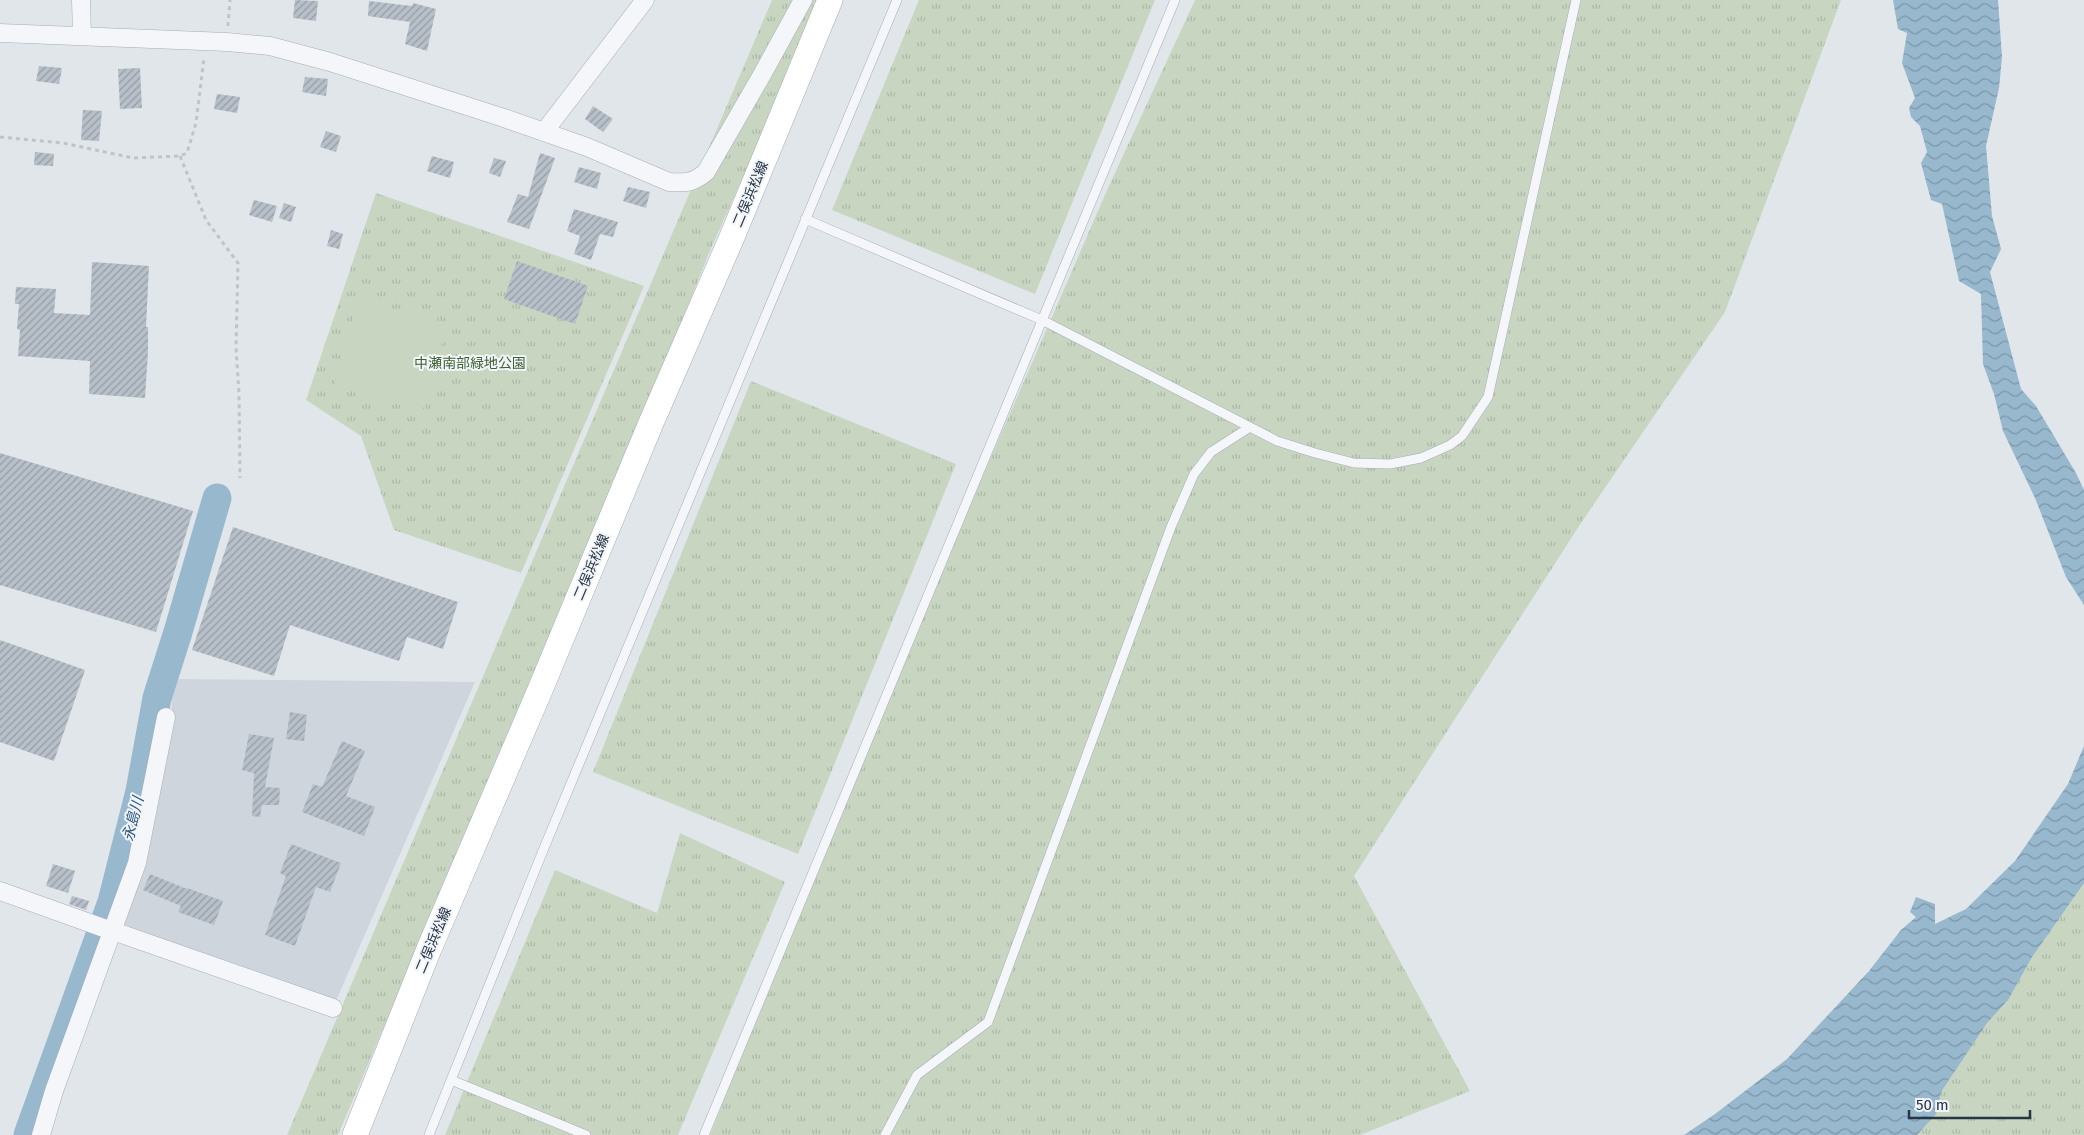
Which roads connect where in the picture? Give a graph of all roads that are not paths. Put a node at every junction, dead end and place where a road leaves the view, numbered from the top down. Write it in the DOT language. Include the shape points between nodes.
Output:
graph roads {
  1 [pos="81,0"];
  2 [pos="645,0"];
  3 [pos="803,0"];
  4 [pos="830,0"];
  5 [pos="897,0"];
  6 [pos="1175,0"];
  7 [pos="1576,0"];
  8 [pos="0,32"];
  9 [pos="82,36"];
  10 [pos="544,132"];
  11 [pos="805,219"];
  12 [pos="1042,320"];
  13 [pos="1250,427"];
  14 [pos="166,718"];
  15 [pos="0,891"];
  16 [pos="107,929"];
  17 [pos="333,1008"];
  18 [pos="451,1080"];
  19 [pos="41,1135"];
  20 [pos="355,1135"];
  21 [pos="429,1135"];
  22 [pos="586,1135"];
  23 [pos="704,1135"];
  24 [pos="885,1135"];
  1 -- 9 [label="street"];
  2 -- 10 [label="street"];
  3 -- 10 [label="street" via="717,155 706,172 695,181 669,182"];
  4 -- 20 [label="main road, 二俣浜松線" via="432,940"];
  5 -- 11 [label="lane"];
  6 -- 12 [label="lane"];
  7 -- 13 [label="lane" via="1488,397 1462,436 1421,458 1390,464 1354,463 1277,441"];
  8 -- 9 [label="street"];
  9 -- 10 [label="street" via="270,46 330,62"];
  11 -- 12 [label="lane"];
  11 -- 18 [label="lane"];
  12 -- 13 [label="lane"];
  12 -- 23 [label="lane"];
  13 -- 24 [label="lane" via="1211,452 1194,474 1171,526 988,1022 917,1075"];
  14 -- 16 [label="street" via="136,863"];
  15 -- 16 [label="street"];
  16 -- 17 [label="street"];
  16 -- 19 [label="street"];
  18 -- 21 [label="lane"];
  18 -- 22 [label="lane"];
}
